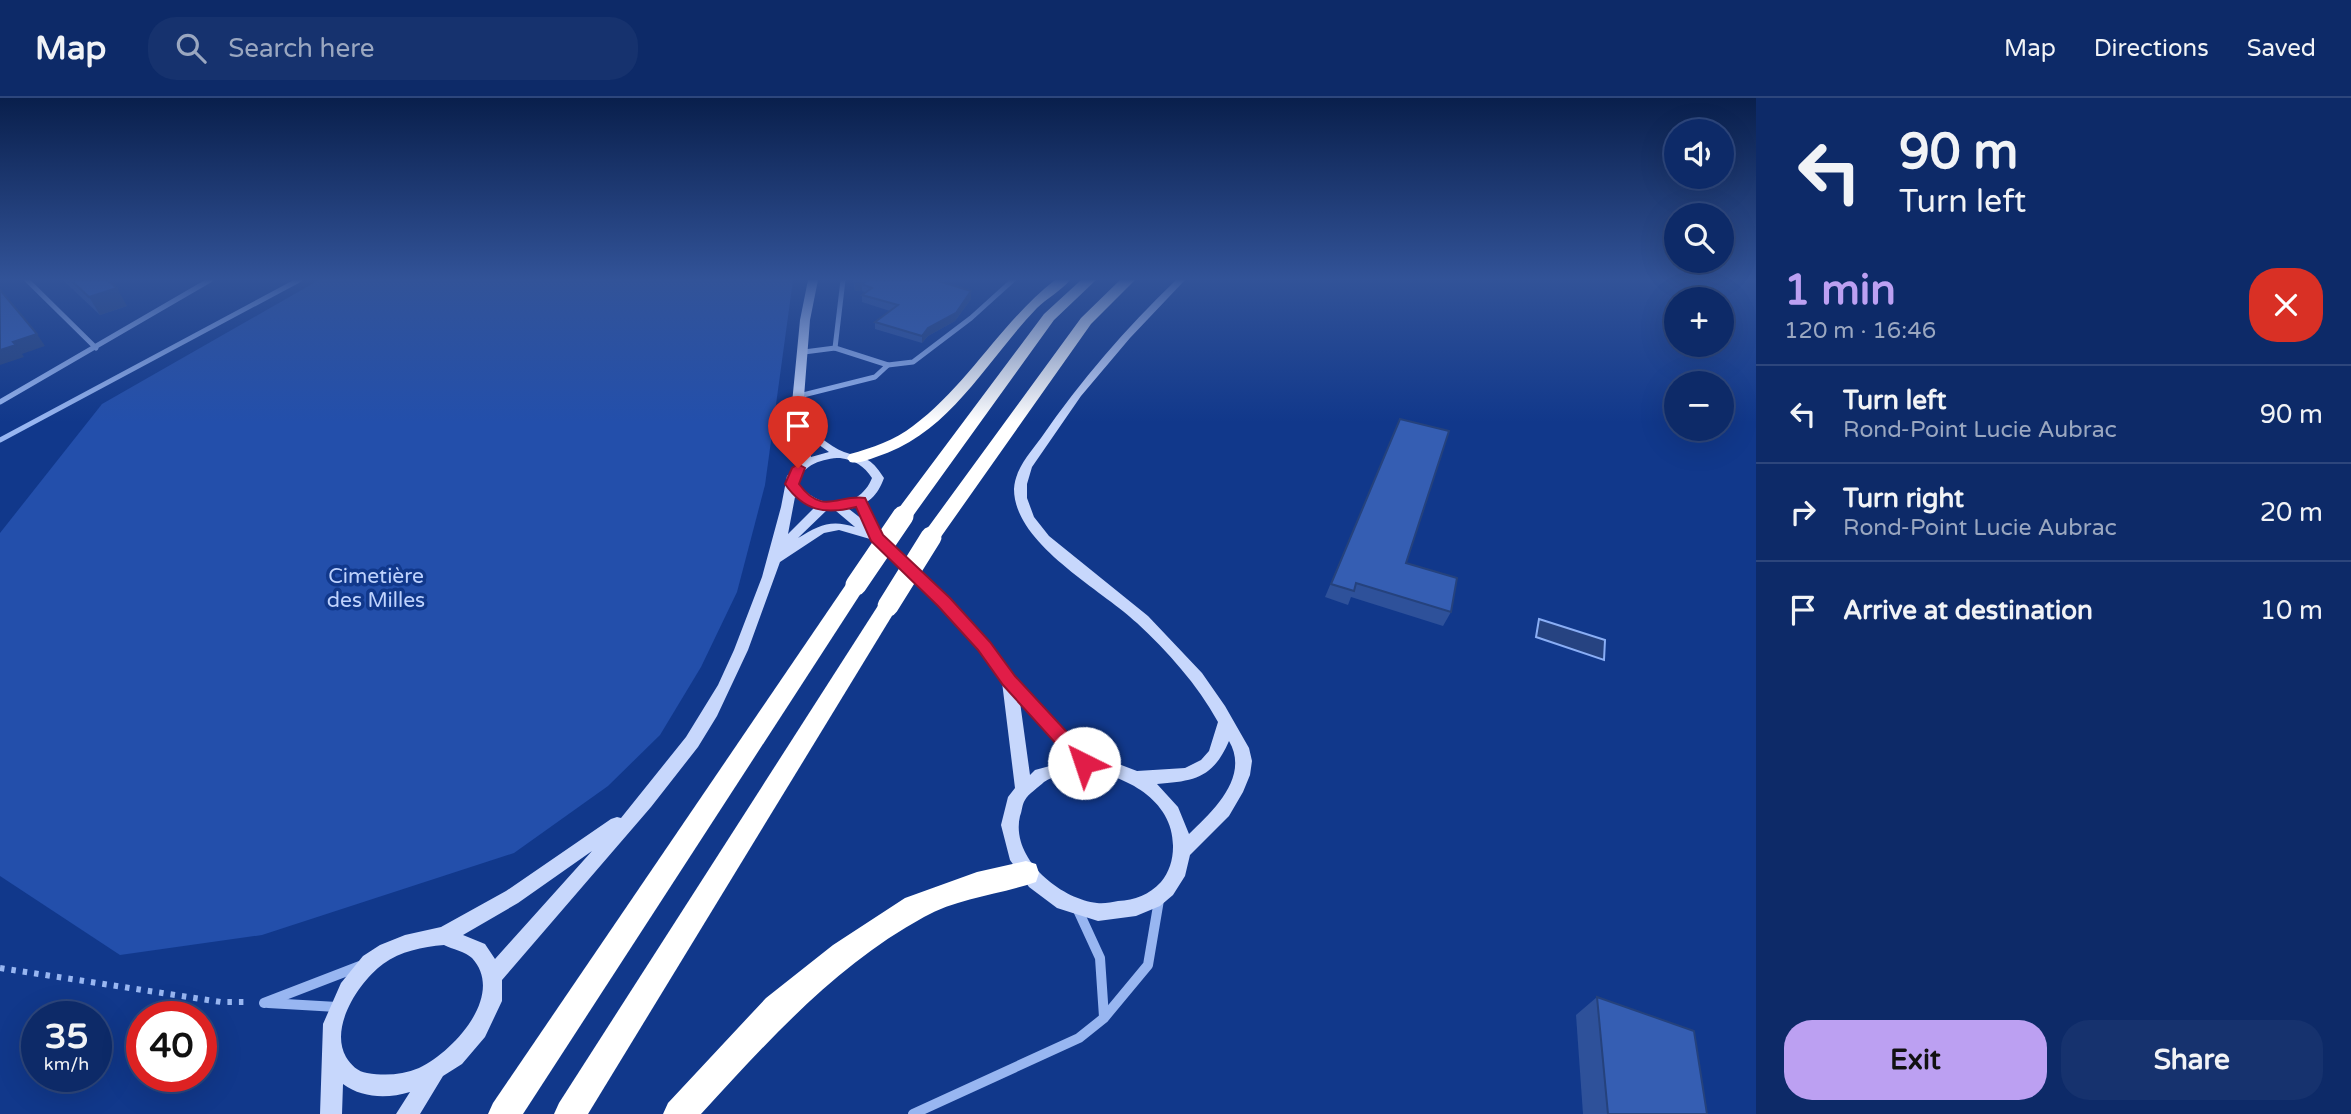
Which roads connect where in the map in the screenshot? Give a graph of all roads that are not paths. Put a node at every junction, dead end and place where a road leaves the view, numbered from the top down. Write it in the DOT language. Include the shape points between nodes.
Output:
graph roads {
  1 [pos="75,327"];
  2 [pos="131,327"];
  3 [pos="212,327"];
  4 [pos="805,327"];
  5 [pos="838,327"];
  6 [pos="959,327"];
  7 [pos="1012,327"];
  8 [pos="1041,327"];
  9 [pos="1081,327"];
  10 [pos="1131,327"];
  11 [pos="96,348"];
  12 [pos="835,348"];
  13 [pos="804,352"];
  14 [pos="888,365"];
  15 [pos="799,396"];
  16 [pos="0,402"];
  17 [pos="796,424"];
  18 [pos="0,440"];
  19 [pos="849,456"];
  20 [pos="807,462"];
  21 [pos="792,484"];
  22 [pos="860,501"];
  23 [pos="824,506"];
  24 [pos="839,507"];
  25 [pos="876,537"];
  26 [pos="773,560"];
  27 [pos="1009,681"];
  28 [pos="1226,722"];
  29 [pos="1084,763"];
  30 [pos="1137,778"];
  31 [pos="1023,787"];
  32 [pos="643,804"];
  33 [pos="1184,850"];
  34 [pos="1026,873"];
  35 [pos="1160,896"];
  36 [pos="1077,907"];
  37 [pos="443,936"];
  38 [pos="371,962"];
  39 [pos="494,976"];
  40 [pos="337,1007"];
  41 [pos="1104,1018"];
  42 [pos="333,1055"];
  43 [pos="433,1076"];
  44 [pos="331,1114"];
  45 [pos="407,1114"];
  46 [pos="504,1114"];
  47 [pos="570,1114"];
  48 [pos="679,1114"];
  49 [pos="913,1114"];
  1 -- 11 [label="street"];
  2 -- 11 [label="street"];
  3 -- 18 [label="street"];
  4 -- 13 [label="street"];
  5 -- 12 [label="street"];
  6 -- 14 [label="street" via="914,362"];
  7 -- 19 [label="highway" via="949,403 918,431 885,449"];
  8 -- 46 [label="highway, bridge" via="903,516"];
  9 -- 47 [label="highway, bridge" via="931,537"];
  10 -- 28 [label="street" via="1067,407 1022,478 1024,513 1066,558 1161,637 1213,697"];
  11 -- 16 [label="street"];
  12 -- 13 [label="street"];
  12 -- 14 [label="street"];
  13 -- 15 [label="street"];
  14 -- 15 [label="street" via="875,377"];
  15 -- 17 [label="street"];
  17 -- 19 [label="street"];
  17 -- 20 [label="street"];
  19 -- 20 [label="street" via="817,457"];
  19 -- 22 [label="street" via="875,470 878,478 871,495"];
  20 -- 21 [label="street" via="793,476"];
  21 -- 23 [label="street" via="802,498"];
  21 -- 26 [label="street"];
  22 -- 24 [label="street"];
  22 -- 25 [label="street"];
  23 -- 24 [label="street"];
  23 -- 26 [label="street"];
  24 -- 25 [label="street"];
  25 -- 26 [label="street" via="839,526 820,530"];
  25 -- 27 [label="street" via="944,602"];
  26 -- 32 [label="street" via="721,693 693,741"];
  27 -- 29 [label="street"];
  27 -- 31 [label="street"];
  28 -- 30 [label="street" via="1222,747 1212,763 1188,775"];
  28 -- 33 [label="street" via="1245,757 1243,772 1224,811"];
  29 -- 30 [label="street"];
  29 -- 31 [label="street" via="1061,765"];
  30 -- 33 [label="street" via="1161,798 1178,823"];
  31 -- 34 [label="street" via="1010,813 1011,843"];
  32 -- 37 [label="street" via="512,897"];
  32 -- 39 [label="street"];
  33 -- 35 [label="street" via="1172,883"];
  34 -- 36 [label="street" via="1048,893"];
  34 -- 48 [label="highway" via="977,884 915,907 843,955 777,1009"];
  35 -- 36 [label="street" via="1136,908 1107,912"];
  35 -- 41 [label="street" via="1148,965"];
  36 -- 41 [label="street" via="1100,958"];
  37 -- 38 [label="street" via="394,947"];
  37 -- 39 [label="street" via="477,948"];
  38 -- 40 [label="street"];
  38 -- 40 [label="street" via="264,1003"];
  39 -- 43 [label="street" via="494,997 474,1041 456,1061"];
  40 -- 42 [label="street" via="331,1032"];
  41 -- 49 [label="street" via="1079,1038"];
  42 -- 43 [label="street" via="346,1076 370,1088 401,1088"];
  42 -- 44 [label="street"];
  43 -- 45 [label="street"];
}
